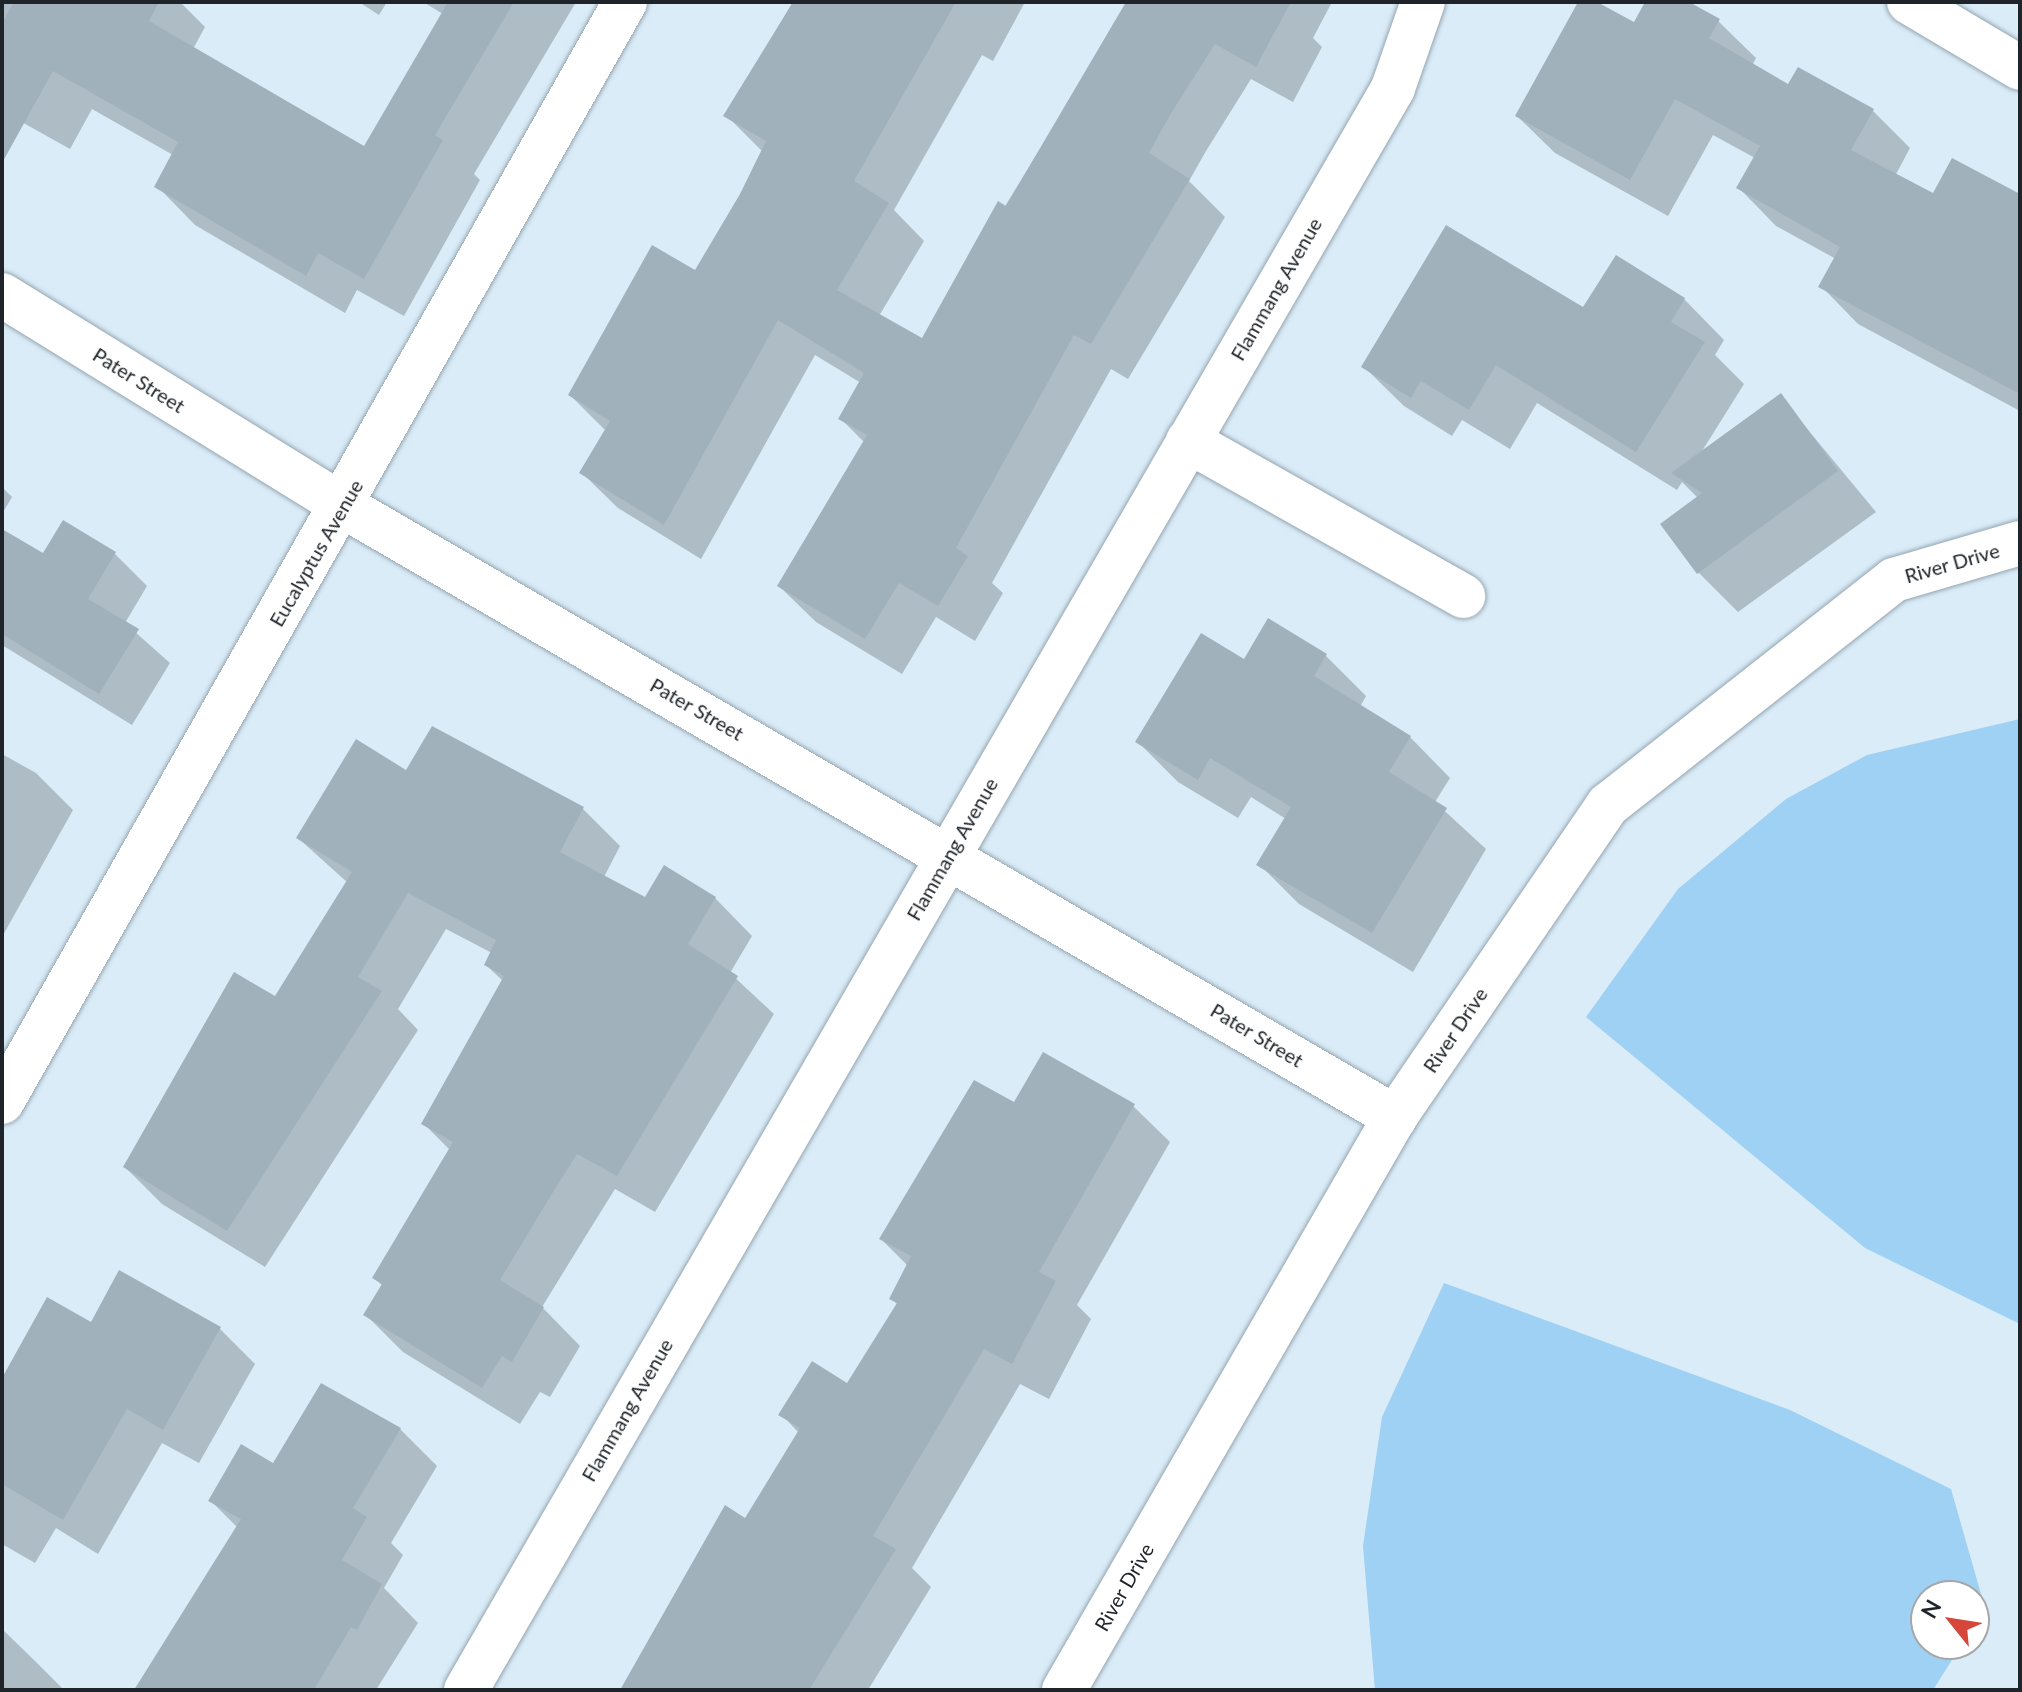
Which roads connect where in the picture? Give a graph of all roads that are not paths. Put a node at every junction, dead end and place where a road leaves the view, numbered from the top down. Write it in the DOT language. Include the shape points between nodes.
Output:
graph roads {
  1 [pos="625,2"];
  2 [pos="1423,2"];
  3 [pos="1909,2"];
  4 [pos="2020,68"];
  5 [pos="2,295"];
  6 [pos="1188,441"];
  7 [pos="343,506"];
  8 [pos="2020,543"];
  9 [pos="1463,596"];
  10 [pos="949,853"];
  11 [pos="2,1102"];
  12 [pos="1395,1117"];
  13 [pos="466,1690"];
  14 [pos="1064,1690"];
  1 -- 7 [label="street, Eucalyptus Avenue"];
  2 -- 6 [label="street, Flammang Avenue" via="1393,88"];
  3 -- 4 [label="street"];
  5 -- 7 [label="street, Pater Street"];
  6 -- 9 [label="street"];
  6 -- 10 [label="street, Flammang Avenue"];
  7 -- 10 [label="street, Pater Street"];
  7 -- 11 [label="street, Eucalyptus Avenue"];
  8 -- 12 [label="street, River Drive" via="1894,580 1608,805"];
  10 -- 12 [label="street, Pater Street"];
  10 -- 13 [label="street, Flammang Avenue"];
  12 -- 14 [label="street, River Drive"];
}
